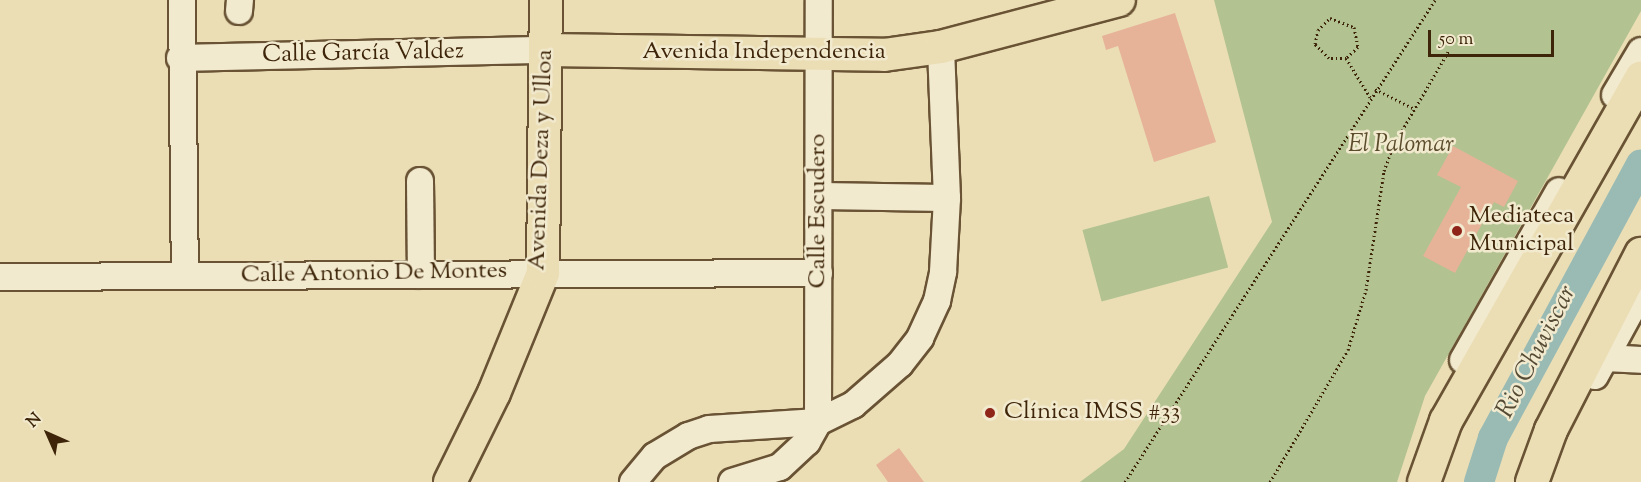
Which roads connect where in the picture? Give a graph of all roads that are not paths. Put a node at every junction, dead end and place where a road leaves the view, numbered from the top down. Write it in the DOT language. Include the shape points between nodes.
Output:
graph roads {
  1 [pos="182,0"];
  2 [pos="546,0"];
  3 [pos="819,0"];
  4 [pos="1119,0"];
  5 [pos="941,47"];
  6 [pos="546,51"];
  7 [pos="1641,51"];
  8 [pos="819,57"];
  9 [pos="180,58"];
  10 [pos="1641,78"];
  11 [pos="420,181"];
  12 [pos="819,196"];
  13 [pos="947,198"];
  14 [pos="1641,254"];
  15 [pos="543,273"];
  16 [pos="819,273"];
  17 [pos="421,275"];
  18 [pos="185,276"];
  19 [pos="0,277"];
  20 [pos="1641,292"];
  21 [pos="1605,358"];
  22 [pos="1641,360"];
  23 [pos="818,422"];
  24 [pos="1428,467"];
  25 [pos="1544,480"];
  26 [pos="450,482"];
  27 [pos="633,482"];
  28 [pos="732,482"];
  1 -- 9 [label="street"];
  2 -- 6 [label="main road, Avenida Deza y Ulloa"];
  3 -- 8 [label="street, Calle Escudero"];
  4 -- 5 [label="main road, Avenida Independencia"];
  5 -- 8 [label="main road, Avenida Independencia"];
  5 -- 13 [label="street"];
  6 -- 8 [label="main road, Avenida Independencia"];
  6 -- 9 [label="street, Calle García Valdez"];
  6 -- 15 [label="main road, Avenida Deza y Ulloa"];
  7 -- 24 [label="street" via="1442,399"];
  8 -- 12 [label="street, Calle Escudero"];
  9 -- 18 [label="street"];
  10 -- 24 [label="main road" via="1500,321 1446,421"];
  11 -- 17 [label="street"];
  12 -- 13 [label="street"];
  12 -- 16 [label="street, Calle Escudero"];
  13 -- 23 [label="street" via="943,272 920,338 879,384 853,405"];
  14 -- 25 [label="main road" via="1575,379"];
  15 -- 16 [label="street, Calle Antonio De Montes"];
  15 -- 17 [label="street, Calle Antonio De Montes"];
  15 -- 26 [label="main road, Avenida Deza y Ulloa" via="494,393"];
  16 -- 23 [label="street, Calle Escudero"];
  17 -- 18 [label="street, Calle Antonio De Montes"];
  18 -- 19 [label="street, Calle Antonio De Montes"];
  20 -- 21 [label="street"];
  21 -- 22 [label="street"];
  21 -- 25 [label="street"];
  23 -- 27 [label="street" via="709,429 655,456"];
  23 -- 28 [label="street" via="807,442 780,467"];
}
